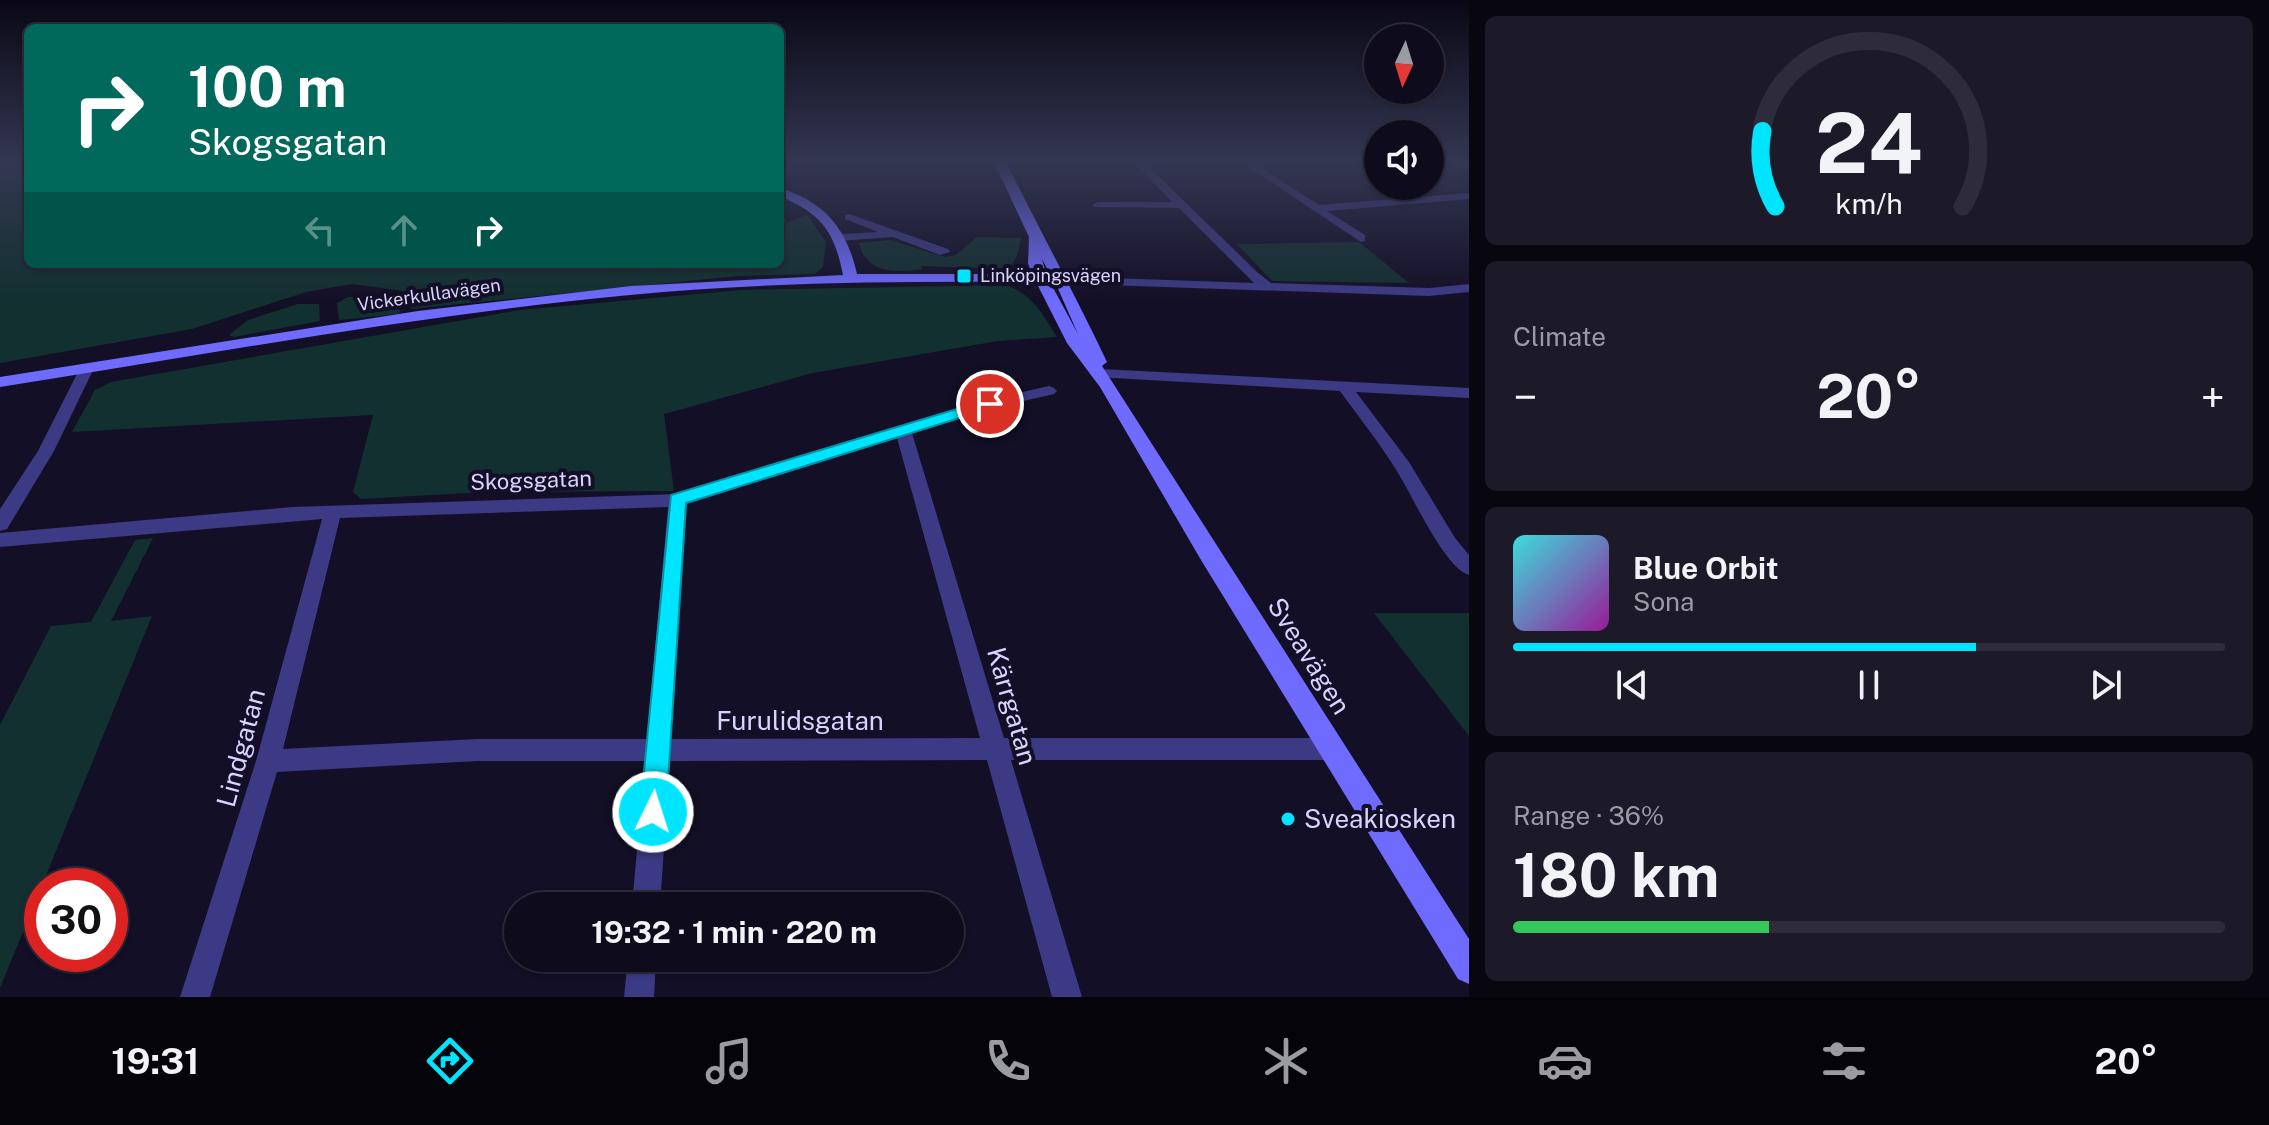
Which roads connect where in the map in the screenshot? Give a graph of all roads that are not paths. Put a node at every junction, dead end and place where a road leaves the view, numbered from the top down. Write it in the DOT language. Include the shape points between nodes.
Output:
graph roads {
  1 [pos="1320,208"];
  2 [pos="813,209"];
  3 [pos="1022,209"];
  4 [pos="1184,209"];
  5 [pos="849,217"];
  6 [pos="895,234"];
  7 [pos="1036,237"];
  8 [pos="842,238"];
  9 [pos="1361,238"];
  10 [pos="944,252"];
  11 [pos="1040,277"];
  12 [pos="851,278"];
  13 [pos="1060,278"];
  14 [pos="1082,281"];
  15 [pos="1267,286"];
  16 [pos="1469,288"];
  17 [pos="87,368"];
  18 [pos="1101,374"];
  19 [pos="0,382"];
  20 [pos="1344,386"];
  21 [pos="1049,391"];
  22 [pos="1469,393"];
  23 [pos="903,430"];
  24 [pos="678,500"];
  25 [pos="333,511"];
  26 [pos="0,524"];
  27 [pos="0,540"];
  28 [pos="1469,568"];
  29 [pos="658,749"];
  30 [pos="995,749"];
  31 [pos="1332,749"];
  32 [pos="268,761"];
  33 [pos="647,892"];
  34 [pos="1469,968"];
  35 [pos="641,972"];
  36 [pos="195,997"];
  37 [pos="639,997"];
  38 [pos="1067,997"];
  1 -- 9 [label="street"];
  2 -- 8 [label="main road"];
  3 -- 7 [label="main road, Sveavägen"];
  4 -- 15 [label="street"];
  5 -- 6 [label="street"];
  6 -- 8 [label="street"];
  6 -- 10 [label="street"];
  7 -- 11 [label="main road, Sveavägen"];
  7 -- 13 [label="main road, Sveavägen"];
  8 -- 12 [label="main road"];
  11 -- 12 [label="main road, Vickerkullavägen"];
  11 -- 13 [label="main road, Vickerkullavägen"];
  11 -- 18 [label="main road, Sveavägen" via="1075,343"];
  12 -- 17 [label="main road, Vickerkullavägen" via="688,286 512,303"];
  13 -- 18 [label="main road, Sveavägen"];
  14 -- 15 [label="street"];
  15 -- 16 [label="street" via="1429,292"];
  17 -- 19 [label="main road, Vickerkullavägen"];
  17 -- 26 [label="street" via="46,451"];
  18 -- 20 [label="street"];
  18 -- 31 [label="main road, Sveavägen"];
  20 -- 22 [label="street"];
  20 -- 28 [label="street"];
  21 -- 23 [label="street, Skogsgatan"];
  23 -- 24 [label="street, Skogsgatan"];
  23 -- 30 [label="street, Kärrgatan"];
  24 -- 25 [label="street, Skogsgatan"];
  24 -- 29 [label="street"];
  25 -- 27 [label="street, Skogsgatan"];
  25 -- 32 [label="street, Lindgatan"];
  29 -- 30 [label="street, Furulidsgatan"];
  29 -- 32 [label="street, Furulidsgatan" via="477,750"];
  29 -- 33 [label="street"];
  30 -- 31 [label="street, Furulidsgatan"];
  30 -- 38 [label="street, Kärrgatan"];
  31 -- 34 [label="main road, Sveavägen"];
  32 -- 36 [label="street, Lindgatan"];
  35 -- 37 [label="street"];
}
